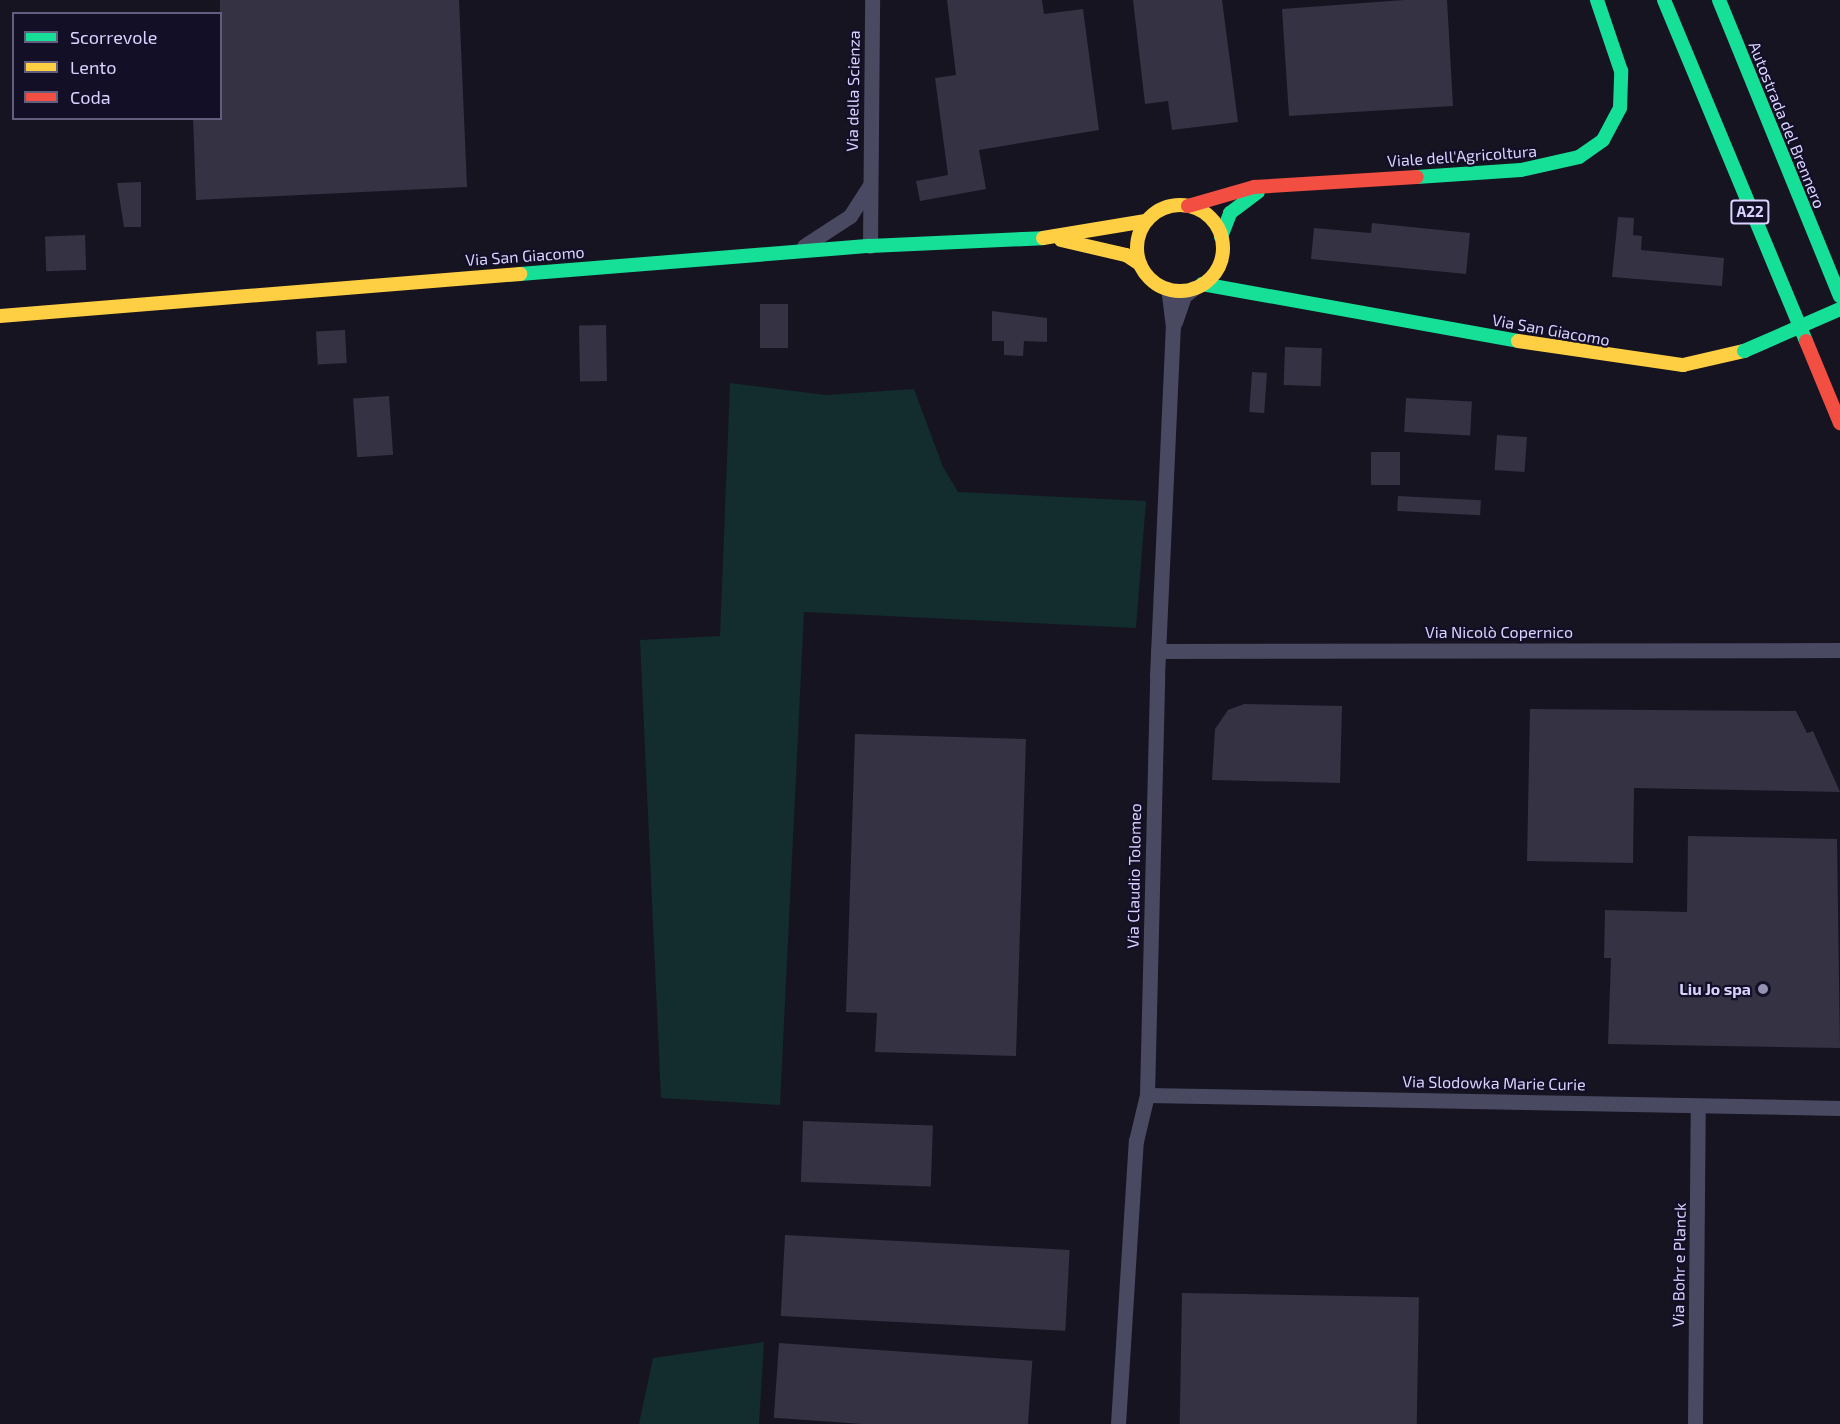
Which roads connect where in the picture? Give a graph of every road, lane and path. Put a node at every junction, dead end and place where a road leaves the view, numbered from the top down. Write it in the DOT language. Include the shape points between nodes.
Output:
graph roads {
  1 [pos="873,0"];
  2 [pos="1597,0"];
  3 [pos="1664,0"];
  4 [pos="1719,0"];
  5 [pos="870,182"];
  6 [pos="1276,185"];
  7 [pos="1188,206"];
  8 [pos="1146,220"];
  9 [pos="1221,237"];
  10 [pos="1054,238"];
  11 [pos="870,246"];
  12 [pos="792,252"];
  13 [pos="1221,257"];
  14 [pos="1140,264"];
  15 [pos="1198,286"];
  16 [pos="1168,289"];
  17 [pos="1248,293"];
  18 [pos="1840,296"];
  19 [pos="1840,309"];
  20 [pos="0,316"];
  21 [pos="1173,327"];
  22 [pos="1840,423"];
  23 [pos="1840,650"];
  24 [pos="1158,651"];
  25 [pos="1147,1095"];
  26 [pos="1698,1106"];
  27 [pos="1840,1108"];
  28 [pos="1118,1424"];
  29 [pos="1695,1424"];
  1 -- 5 [label="street, Via della Scienza"];
  2 -- 6 [label="main road, Viale dell'Agricoltura" via="1621,71 1620,108 1604,140 1579,157 1521,170"];
  3 -- 22 [label="main road, A22"];
  4 -- 18 [label="main road, Autostrada del Brennero"];
  5 -- 11 [label="street, Via della Scienza"];
  5 -- 12 [label="street, Via della Scienza" via="850,216"];
  6 -- 7 [label="main road, Viale dell'Agricoltura"];
  6 -- 9 [label="main road, Viale dell'Agricoltura" via="1230,213"];
  7 -- 8 [label="main road" via="1161,209"];
  7 -- 9 [label="main road" via="1209,217"];
  8 -- 10 [label="main road, Via San Giacomo"];
  8 -- 14 [label="main road" via="1137,241"];
  9 -- 13 [label="main road"];
  10 -- 11 [label="main road, Via San Giacomo"];
  10 -- 14 [label="main road, Via San Giacomo" via="1126,255"];
  11 -- 12 [label="main road, Via San Giacomo"];
  12 -- 20 [label="main road, Via San Giacomo"];
  13 -- 15 [label="main road"];
  13 -- 17 [label="main road"];
  14 -- 16 [label="main road"];
  15 -- 16 [label="main road"];
  15 -- 17 [label="main road, Via San Giacomo"];
  15 -- 21 [label="street, Via Claudio Tolomeo" via="1184,296"];
  16 -- 21 [label="street, Via Claudio Tolomeo"];
  17 -- 19 [label="main road, Via San Giacomo, bridge" via="1664,365 1701,363 1744,351"];
  21 -- 24 [label="street, Via Claudio Tolomeo"];
  23 -- 24 [label="street, Via Nicolò Copernico"];
  24 -- 25 [label="street, Via Claudio Tolomeo"];
  25 -- 26 [label="street, Via Slodowka Marie Curie"];
  25 -- 28 [label="street, Via Claudio Tolomeo" via="1136,1141"];
  26 -- 27 [label="street, Via Slodowka Marie Curie"];
  26 -- 29 [label="street, Via Bohr e Planck"];
}
